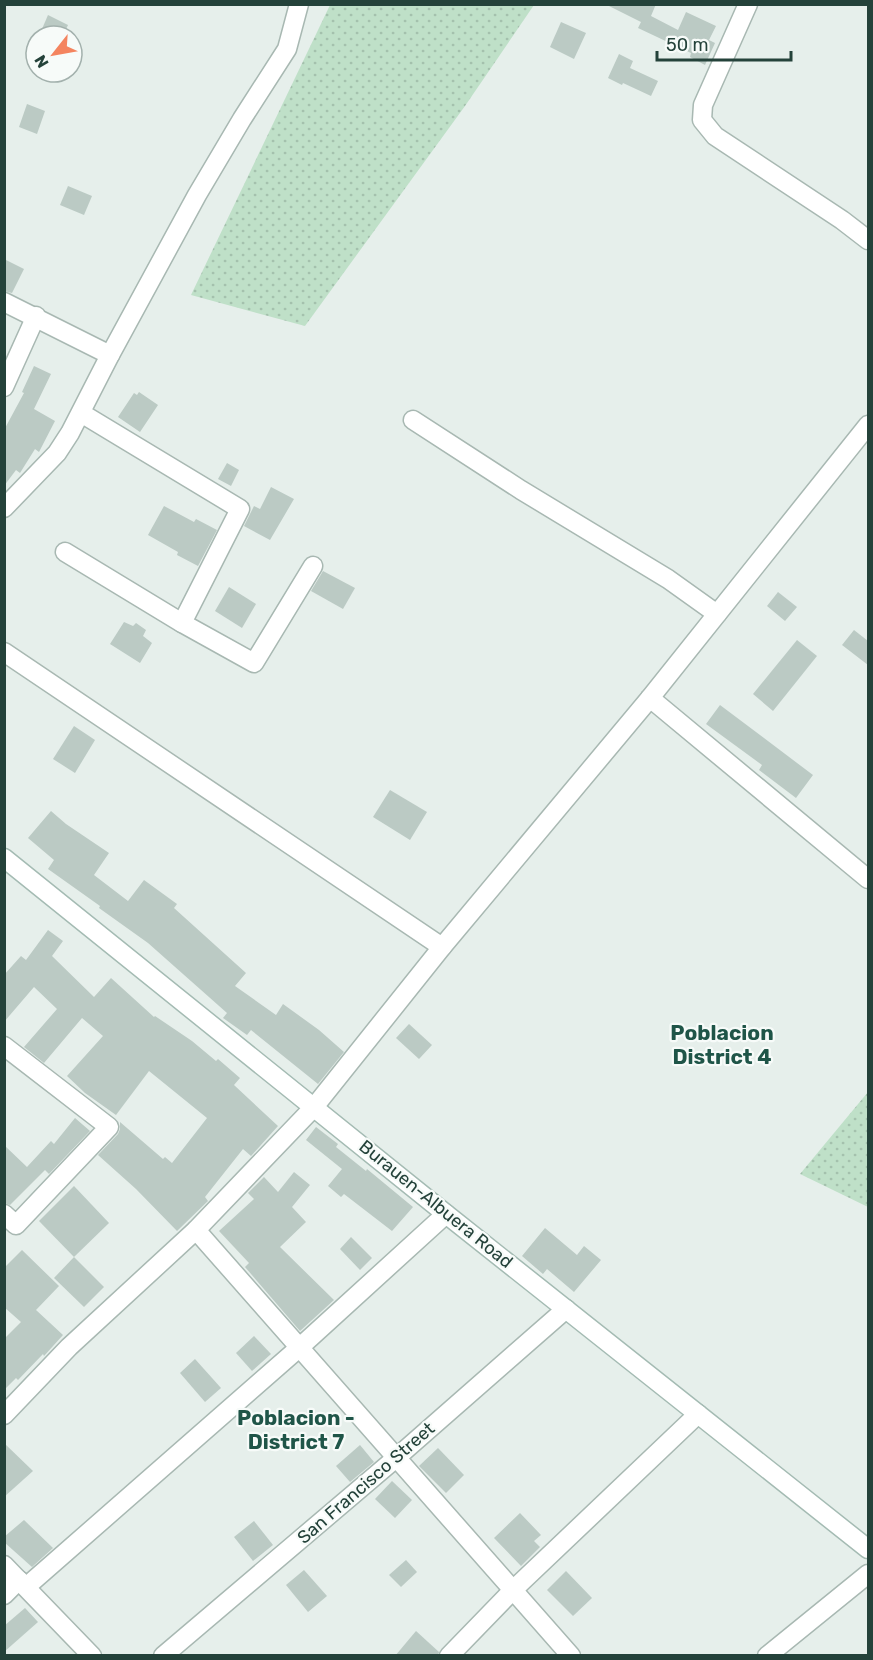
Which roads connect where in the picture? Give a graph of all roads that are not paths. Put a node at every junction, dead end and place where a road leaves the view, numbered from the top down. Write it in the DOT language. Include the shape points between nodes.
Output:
graph roads {
  1 [pos="299,4"];
  2 [pos="748,4"];
  3 [pos="868,240"];
  4 [pos="4,302"];
  5 [pos="36,316"];
  6 [pos="110,354"];
  7 [pos="4,387"];
  8 [pos="81,413"];
  9 [pos="413,420"];
  10 [pos="868,425"];
  11 [pos="4,508"];
  12 [pos="65,552"];
  13 [pos="313,566"];
  14 [pos="717,614"];
  15 [pos="182,623"];
  16 [pos="4,652"];
  17 [pos="650,698"];
  18 [pos="4,858"];
  19 [pos="868,879"];
  20 [pos="442,947"];
  21 [pos="4,1046"];
  22 [pos="315,1106"];
  23 [pos="4,1214"];
  24 [pos="446,1214"];
  25 [pos="196,1230"];
  26 [pos="566,1309"];
  27 [pos="300,1347"];
  28 [pos="698,1413"];
  29 [pos="4,1414"];
  30 [pos="396,1458"];
  31 [pos="868,1549"];
  32 [pos="4,1565"];
  33 [pos="868,1574"];
  34 [pos="22,1583"];
  35 [pos="513,1590"];
  36 [pos="4,1595"];
  37 [pos="92,1656"];
  38 [pos="163,1656"];
  39 [pos="449,1656"];
  40 [pos="571,1656"];
  41 [pos="767,1656"];
  1 -- 6 [label="street" via="286,49 197,195"];
  2 -- 3 [label="street" via="703,105 702,120 715,136"];
  4 -- 5 [label="street"];
  5 -- 6 [label="street"];
  5 -- 7 [label="street"];
  6 -- 8 [label="street"];
  8 -- 11 [label="street" via="57,453"];
  8 -- 15 [label="street" via="240,509"];
  9 -- 14 [label="street" via="668,579"];
  10 -- 14 [label="street"];
  12 -- 15 [label="street"];
  13 -- 15 [label="street" via="254,663"];
  14 -- 17 [label="street"];
  16 -- 20 [label="street"];
  17 -- 19 [label="street"];
  17 -- 20 [label="street"];
  18 -- 22 [label="street, Burauen-Albuera Road"];
  20 -- 22 [label="street"];
  21 -- 23 [label="street" via="109,1127 16,1225"];
  22 -- 24 [label="street, Burauen-Albuera Road"];
  22 -- 25 [label="street"];
  24 -- 26 [label="street, Burauen-Albuera Road"];
  24 -- 27 [label="street"];
  25 -- 27 [label="street"];
  25 -- 29 [label="street" via="69,1347"];
  26 -- 28 [label="street, Burauen-Albuera Road"];
  26 -- 30 [label="street, San Francisco Street"];
  27 -- 30 [label="street"];
  27 -- 34 [label="street"];
  28 -- 31 [label="street, Burauen-Albuera Road"];
  28 -- 35 [label="street"];
  30 -- 35 [label="street"];
  30 -- 38 [label="street, San Francisco Street"];
  32 -- 34 [label="street"];
  33 -- 41 [label="street"];
  34 -- 36 [label="street"];
  34 -- 37 [label="street"];
  35 -- 39 [label="street"];
  35 -- 40 [label="street"];
}
